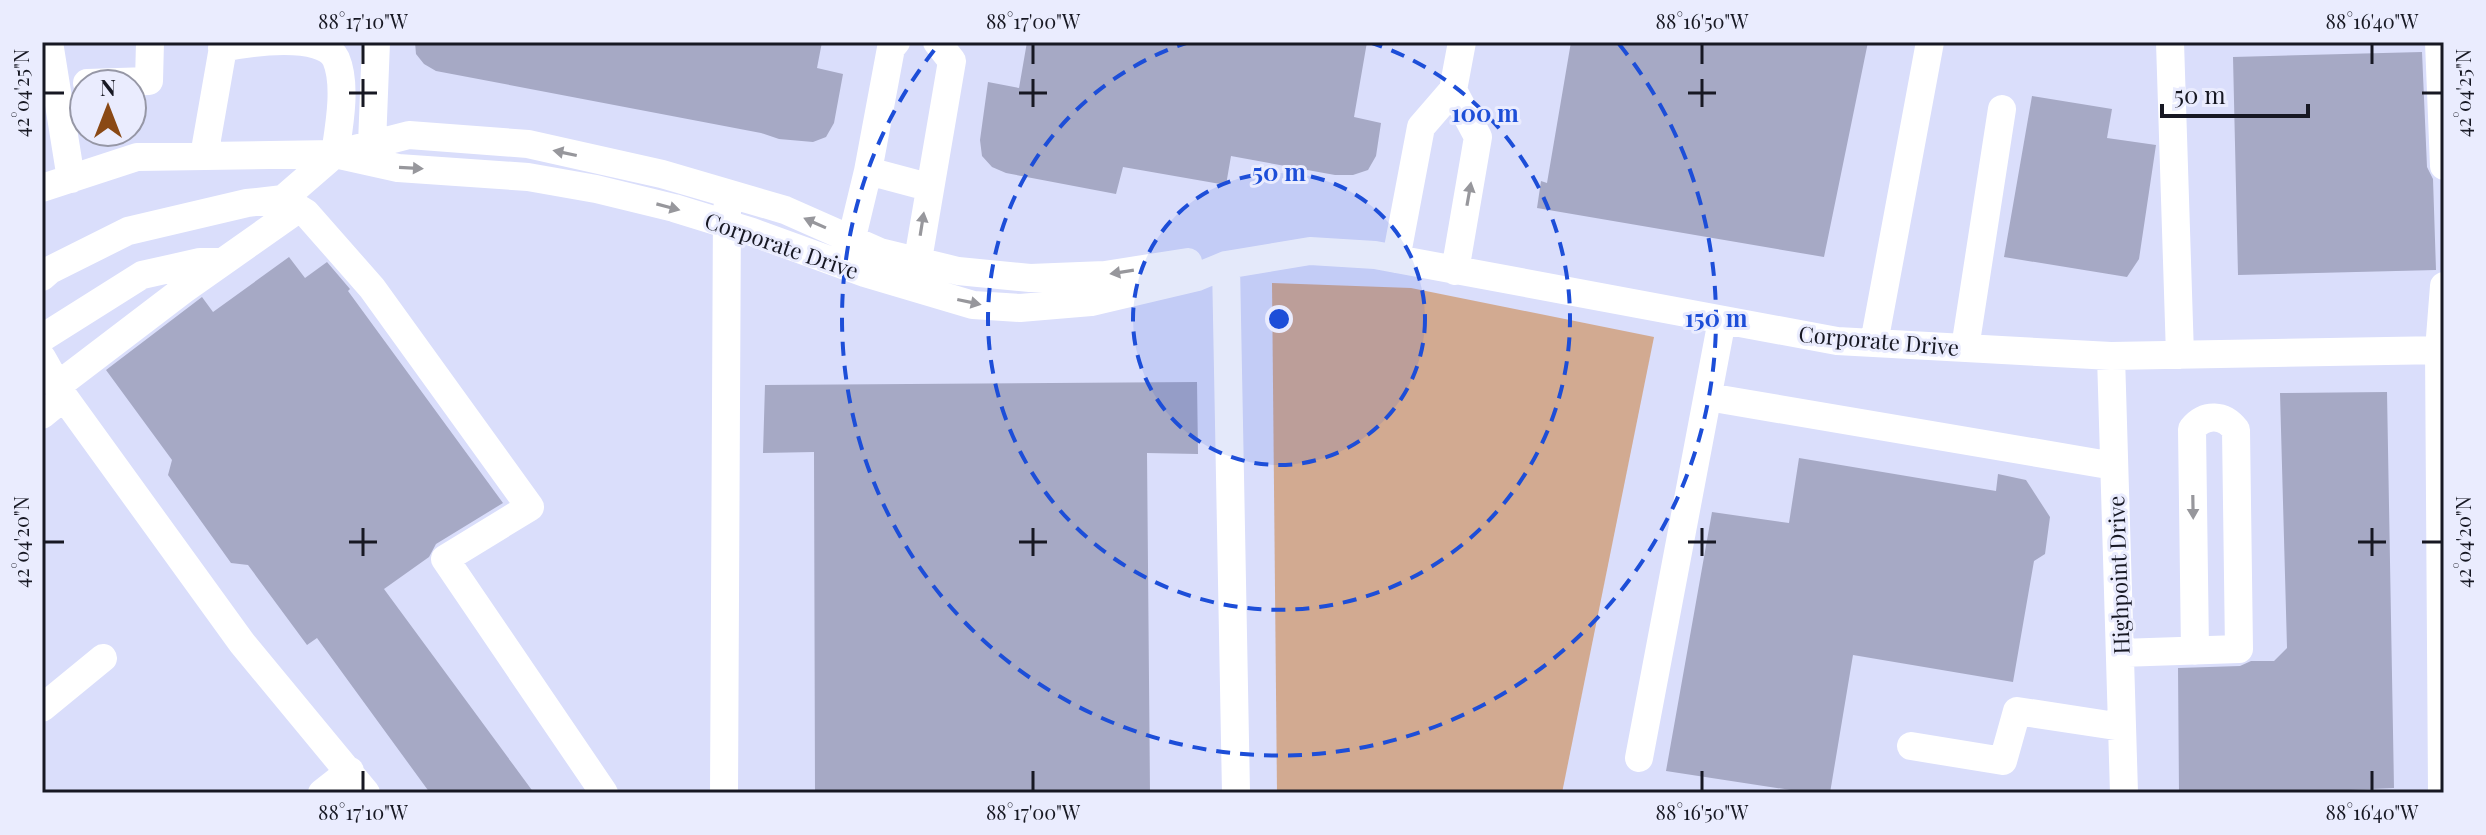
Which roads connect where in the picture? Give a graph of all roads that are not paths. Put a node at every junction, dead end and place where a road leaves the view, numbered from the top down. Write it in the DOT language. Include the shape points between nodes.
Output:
graph roads {
  1 [pos="49,42"];
  2 [pos="150,42"];
  3 [pos="376,42"];
  4 [pos="896,42"];
  5 [pos="937,42"];
  6 [pos="1462,42"];
  7 [pos="1930,42"];
  8 [pos="2170,42"];
  9 [pos="2439,42"];
  10 [pos="223,45"];
  11 [pos="339,50"];
  12 [pos="148,81"];
  13 [pos="1453,90"];
  14 [pos="2002,109"];
  15 [pos="372,144"];
  16 [pos="335,154"];
  17 [pos="204,156"];
  18 [pos="2444,166"];
  19 [pos="868,171"];
  20 [pos="71,179"];
  21 [pos="928,187"];
  22 [pos="42,188"];
  23 [pos="727,193"];
  24 [pos="291,204"];
  25 [pos="728,225"];
  26 [pos="848,253"];
  27 [pos="1396,259"];
  28 [pos="223,262"];
  29 [pos="1226,265"];
  30 [pos="1455,271"];
  31 [pos="915,274"];
  32 [pos="42,277"];
  33 [pos="2444,286"];
  34 [pos="1722,320"];
  35 [pos="42,338"];
  36 [pos="1874,343"];
  37 [pos="1965,348"];
  38 [pos="2441,350"];
  39 [pos="2180,355"];
  40 [pos="2111,356"];
  41 [pos="42,358"];
  42 [pos="60,392"];
  43 [pos="1708,397"];
  44 [pos="42,415"];
  45 [pos="2114,466"];
  46 [pos="2195,651"];
  47 [pos="2120,653"];
  48 [pos="103,658"];
  49 [pos="42,708"];
  50 [pos="2122,727"];
  51 [pos="1911,746"];
  52 [pos="1639,758"];
  53 [pos="358,782"];
  54 [pos="322,793"];
  55 [pos="604,793"];
  56 [pos="724,793"];
  57 [pos="1236,793"];
  58 [pos="2124,793"];
  59 [pos="2442,793"];
  1 -- 20 [label="street"];
  2 -- 12 [label="street"];
  3 -- 15 [label="street"];
  4 -- 19 [label="street"];
  5 -- 21 [label="street" via="952,61"];
  6 -- 13 [label="street"];
  7 -- 36 [label="street"];
  8 -- 39 [label="street"];
  9 -- 18 [label="street"];
  10 -- 11 [label="street" via="305,42"];
  10 -- 17 [label="street"];
  11 -- 16 [label="street" via="341,114"];
  13 -- 27 [label="street" via="1421,127"];
  30 -- 13 [label="street, one-way" via="1478,137"];
  14 -- 37 [label="street"];
  15 -- 16 [label="street, Corporate Drive"];
  23 -- 15 [label="street, Corporate Drive, one-way" via="528,144 409,135"];
  16 -- 17 [label="street, Corporate Drive"];
  16 -- 24 [label="street"];
  16 -- 25 [label="street, Corporate Drive, one-way" via="398,168 528,177 596,189"];
  17 -- 20 [label="street, Corporate Drive" via="137,157"];
  19 -- 21 [label="street"];
  19 -- 26 [label="street"];
  20 -- 22 [label="street, Corporate Drive"];
  31 -- 21 [label="street, one-way"];
  23 -- 25 [label="street"];
  26 -- 23 [label="street, Corporate Drive, one-way" via="785,210"];
  24 -- 28 [label="street"];
  24 -- 32 [label="street" via="247,203 128,231"];
  24 -- 55 [label="street" via="306,213 372,288 530,507 445,559"];
  25 -- 26 [label="street, Corporate Drive"];
  25 -- 56 [label="street"];
  26 -- 31 [label="street, Corporate Drive"];
  27 -- 29 [label="street, Corporate Drive" via="1310,251"];
  27 -- 30 [label="street, Corporate Drive"];
  28 -- 35 [label="street" via="142,275"];
  28 -- 42 [label="street"];
  29 -- 31 [label="street, Corporate Drive" via="1091,302 1020,308 973,305"];
  29 -- 57 [label="street"];
  30 -- 34 [label="street, Corporate Drive"];
  33 -- 38 [label="street"];
  34 -- 36 [label="street, Corporate Drive"];
  34 -- 43 [label="street"];
  36 -- 37 [label="street, Corporate Drive"];
  37 -- 40 [label="street, Corporate Drive"];
  38 -- 39 [label="street, Corporate Drive"];
  38 -- 59 [label="street"];
  39 -- 40 [label="street, Corporate Drive"];
  40 -- 45 [label="street, Highpoint Drive"];
  41 -- 42 [label="street"];
  42 -- 44 [label="street"];
  42 -- 53 [label="street" via="242,643"];
  43 -- 45 [label="street"];
  43 -- 52 [label="street"];
  45 -- 47 [label="street, Highpoint Drive"];
  46 -- 46 [label="street, one-way" via="2239,649 2236,430 2215,417 2192,429"];
  46 -- 47 [label="street"];
  47 -- 50 [label="street, Highpoint Drive"];
  48 -- 49 [label="street"];
  50 -- 51 [label="street" via="2017,711 2003,761"];
  50 -- 58 [label="street, Highpoint Drive"];
  53 -- 54 [label="street"];
}
